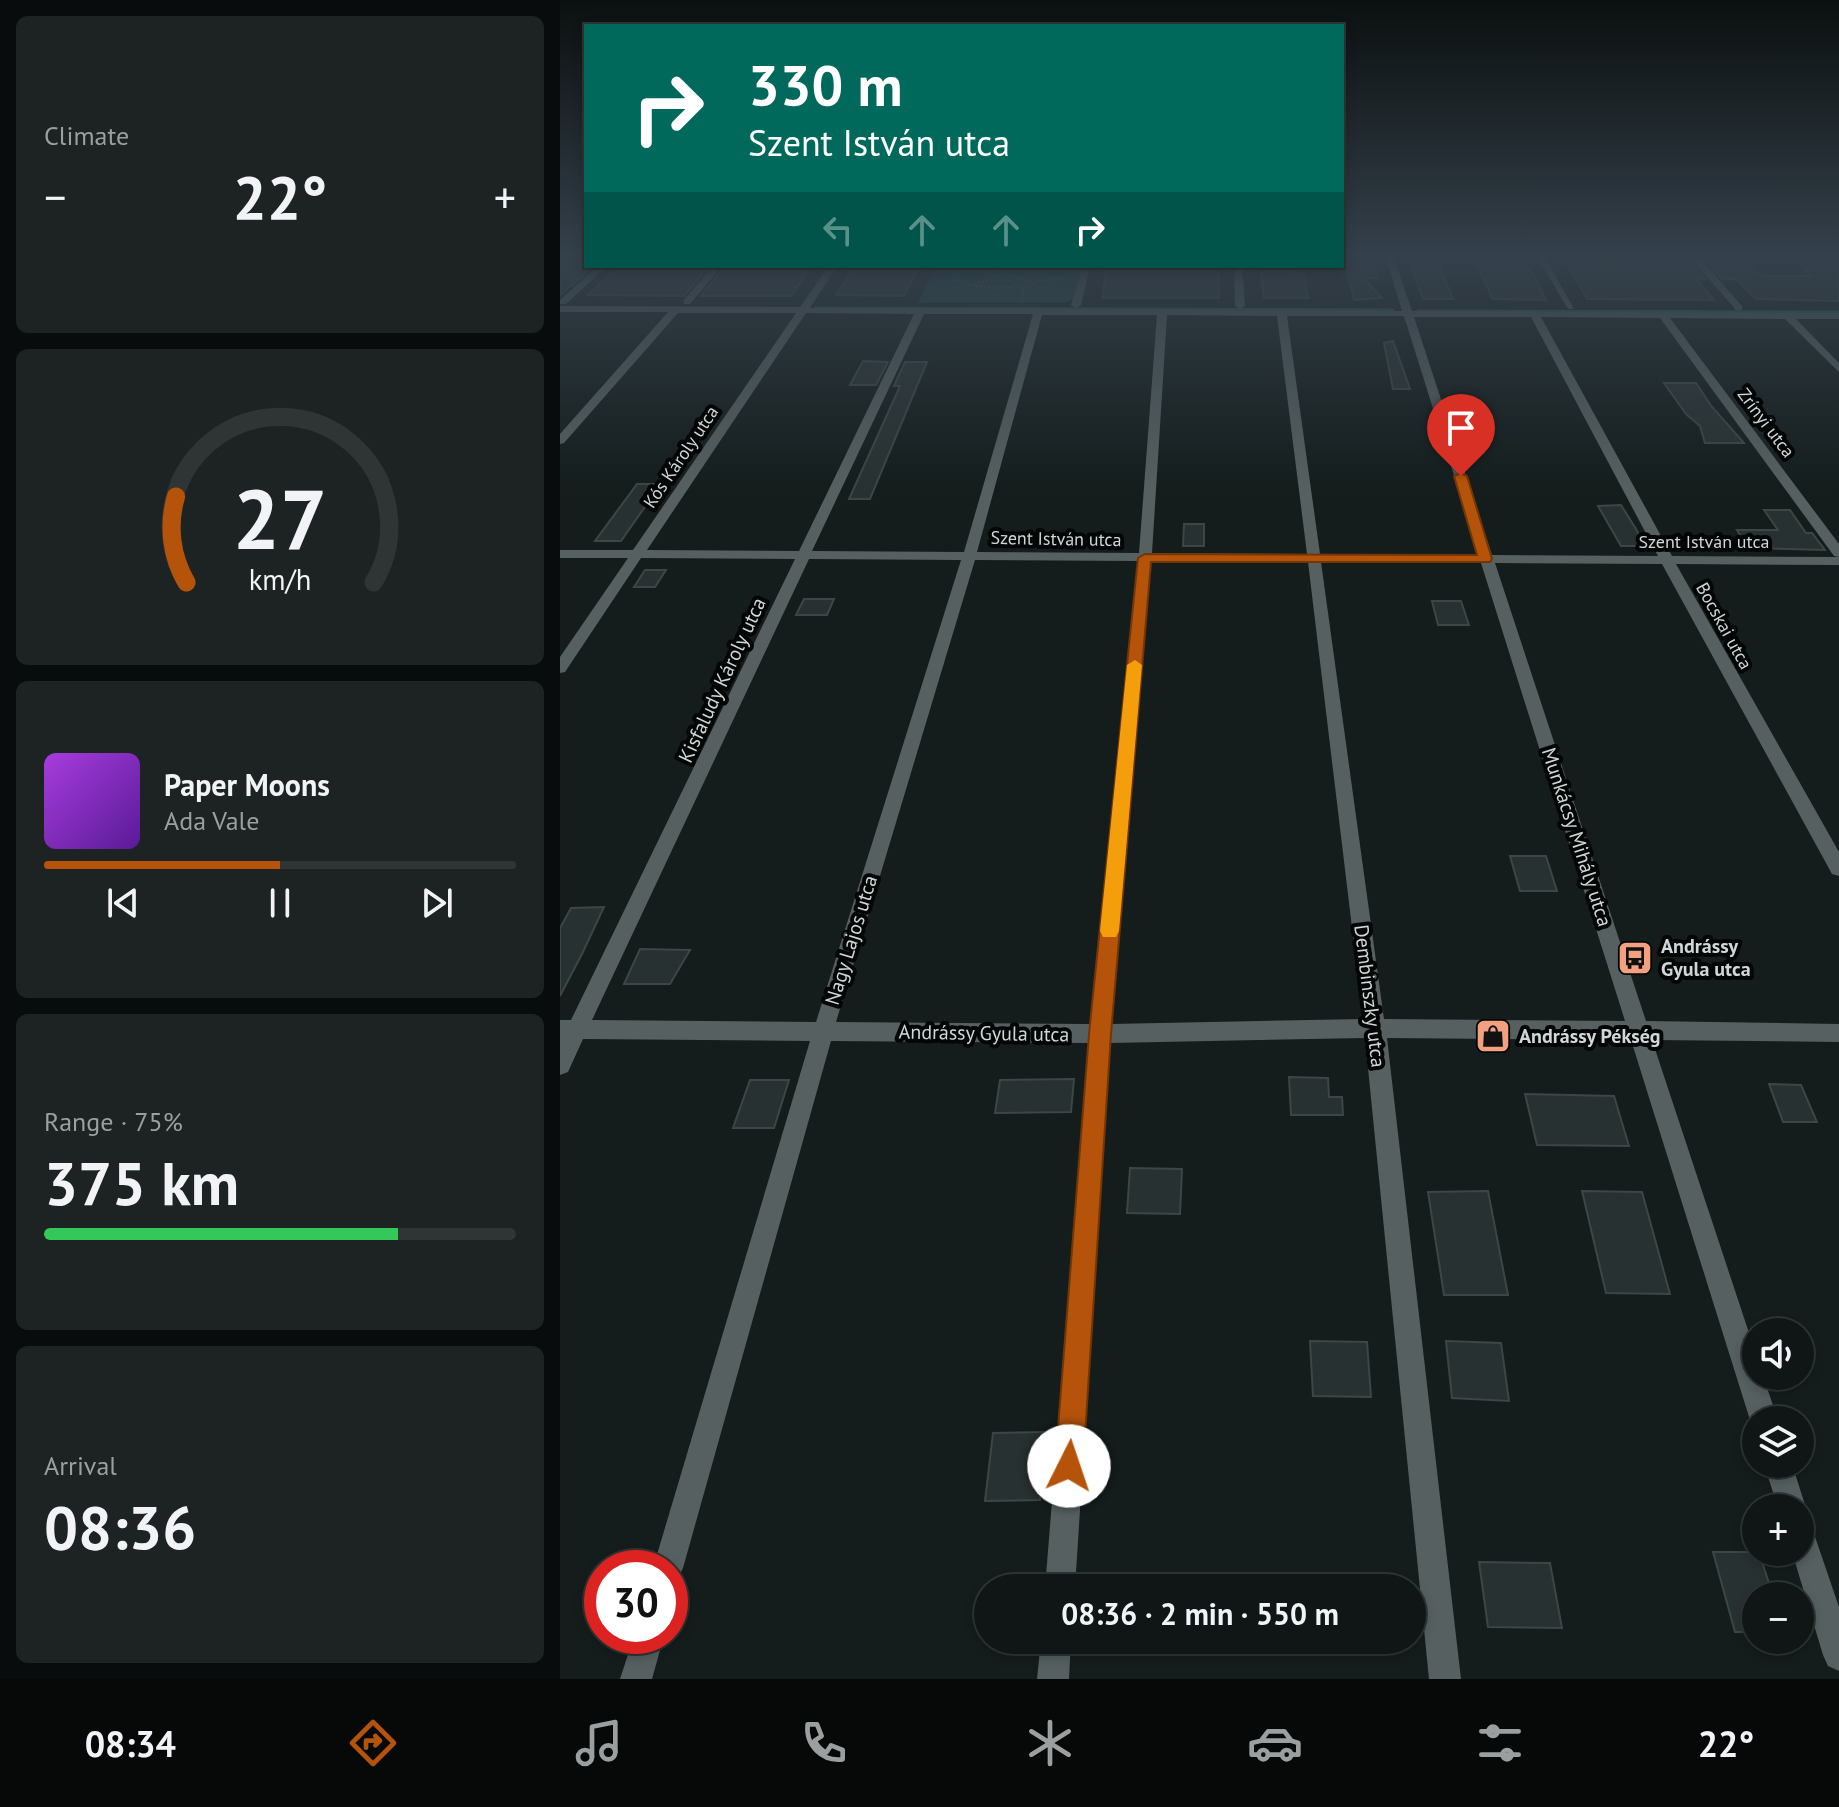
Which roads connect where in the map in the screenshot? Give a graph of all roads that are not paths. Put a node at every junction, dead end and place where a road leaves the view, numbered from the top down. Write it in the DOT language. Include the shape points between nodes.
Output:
graph roads {
  1 [pos="654,333"];
  2 [pos="786,333"];
  3 [pos="910,333"];
  4 [pos="1032,333"];
  5 [pos="1161,333"];
  6 [pos="1284,333"];
  7 [pos="1414,333"];
  8 [pos="1545,333"];
  9 [pos="1677,333"];
  10 [pos="1805,333"];
  11 [pos="1839,369"];
  12 [pos="560,441"];
  13 [pos="1839,553"];
  14 [pos="560,554"];
  15 [pos="637,554"];
  16 [pos="803,556"];
  17 [pos="969,557"];
  18 [pos="1145,558"];
  19 [pos="1312,559"];
  20 [pos="1485,559"];
  21 [pos="1667,560"];
  22 [pos="1839,561"];
  23 [pos="560,668"];
  24 [pos="1839,869"];
  25 [pos="1375,1028"];
  26 [pos="569,1029"];
  27 [pos="1641,1031"];
  28 [pos="823,1032"];
  29 [pos="1839,1033"];
  30 [pos="1100,1034"];
  31 [pos="560,1065"];
  32 [pos="1760,1406"];
  33 [pos="673,1550"];
  34 [pos="1811,1566"];
  35 [pos="1061,1574"];
  36 [pos="644,1654"];
  37 [pos="1055,1654"];
  38 [pos="1839,1655"];
  39 [pos="636,1679"];
  40 [pos="1053,1679"];
  41 [pos="1445,1679"];
  1 -- 12 [label="street"];
  2 -- 15 [label="street, Kós Károly utca"];
  3 -- 16 [label="street, Kisfaludy Károly utca"];
  4 -- 17 [label="street, Nagy Lajos utca"];
  5 -- 18 [label="street"];
  6 -- 19 [label="street, Dembinszky utca"];
  7 -- 20 [label="street, Munkácsy Mihály utca"];
  8 -- 21 [label="street, Bocskai utca"];
  9 -- 13 [label="street, Zrínyi utca"];
  10 -- 11 [label="street"];
  14 -- 15 [label="street, Szent István utca"];
  15 -- 16 [label="street, Szent István utca"];
  15 -- 23 [label="street, Kós Károly utca"];
  16 -- 17 [label="street, Szent István utca"];
  16 -- 26 [label="street, Kisfaludy Károly utca"];
  17 -- 18 [label="street, Szent István utca"];
  17 -- 28 [label="street, Nagy Lajos utca"];
  18 -- 19 [label="street, Szent István utca"];
  18 -- 30 [label="street"];
  19 -- 20 [label="street, Szent István utca"];
  19 -- 25 [label="street, Dembinszky utca"];
  20 -- 21 [label="street, Szent István utca"];
  20 -- 27 [label="street, Munkácsy Mihály utca"];
  21 -- 22 [label="street, Szent István utca"];
  21 -- 24 [label="street, Bocskai utca"];
  25 -- 27 [label="street, Andrássy Gyula utca"];
  25 -- 30 [label="street, Andrássy Gyula utca"];
  25 -- 41 [label="street, Dembinszky utca"];
  26 -- 28 [label="street, Andrássy Gyula utca"];
  26 -- 31 [label="street, Kisfaludy Károly utca"];
  27 -- 29 [label="street, Andrássy Gyula utca"];
  27 -- 32 [label="street, Munkácsy Mihály utca"];
  28 -- 30 [label="street, Andrássy Gyula utca"];
  28 -- 33 [label="street, Nagy Lajos utca"];
  30 -- 35 [label="street"];
  34 -- 38 [label="street"];
  36 -- 39 [label="street"];
  37 -- 40 [label="street"];
}
